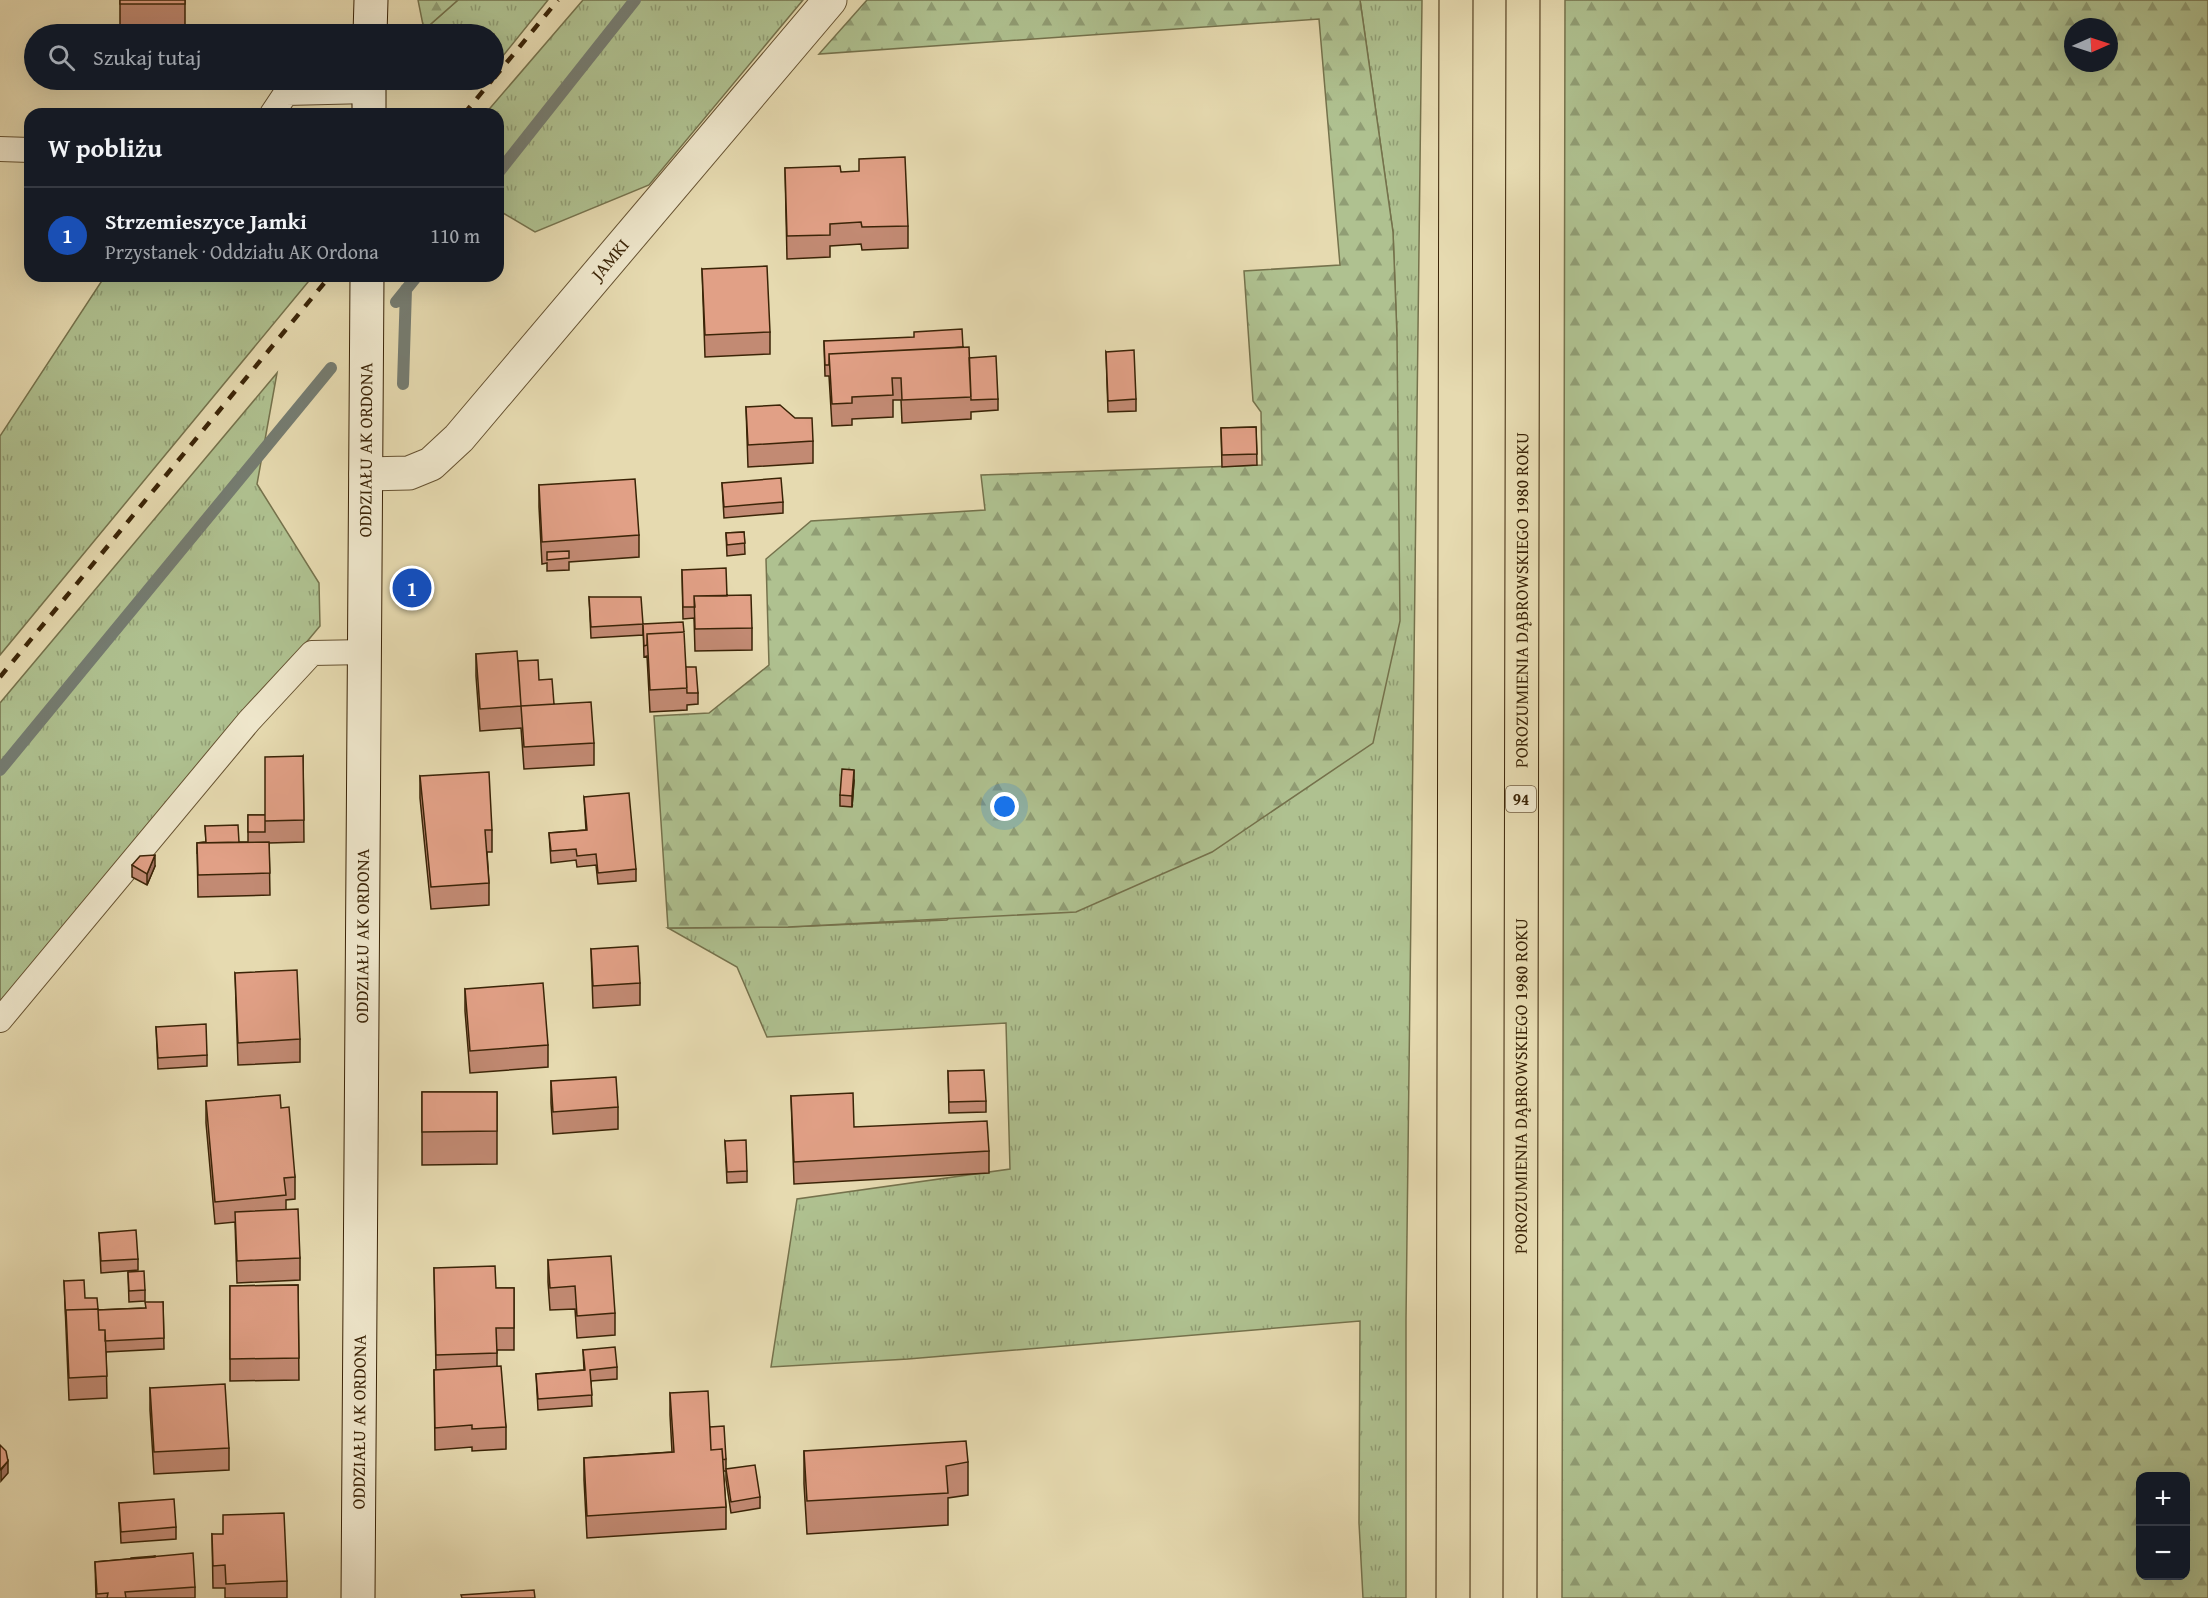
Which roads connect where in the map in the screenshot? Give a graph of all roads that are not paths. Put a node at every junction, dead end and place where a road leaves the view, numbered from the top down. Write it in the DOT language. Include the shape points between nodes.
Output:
graph roads {
  1 [pos="371,0"];
  2 [pos="830,0"];
  3 [pos="1456,0"];
  4 [pos="1523,0"];
  5 [pos="370,24"];
  6 [pos="369,95"];
  7 [pos="276,108"];
  8 [pos="0,150"];
  9 [pos="24,150"];
  10 [pos="367,282"];
  11 [pos="366,474"];
  12 [pos="366,652"];
  13 [pos="0,1020"];
  14 [pos="358,1598"];
  15 [pos="1453,1598"];
  16 [pos="1520,1598"];
  1 -- 5 [label="street"];
  2 -- 11 [label="street, JAMKI" via="459,438 431,464 409,473"];
  3 -- 15 [label="main road"];
  4 -- 16 [label="main road, POROZUMIENIA DĄBROWSKIEGO 1980 ROKU / 94"];
  6 -- 7 [label="lane" via="286,93"];
  8 -- 9 [label="lane"];
  10 -- 11 [label="street, ODDZIAŁU AK ORDONA"];
  11 -- 12 [label="street, ODDZIAŁU AK ORDONA"];
  12 -- 13 [label="lane" via="312,653 241,730"];
  12 -- 14 [label="street, ODDZIAŁU AK ORDONA"];
}
